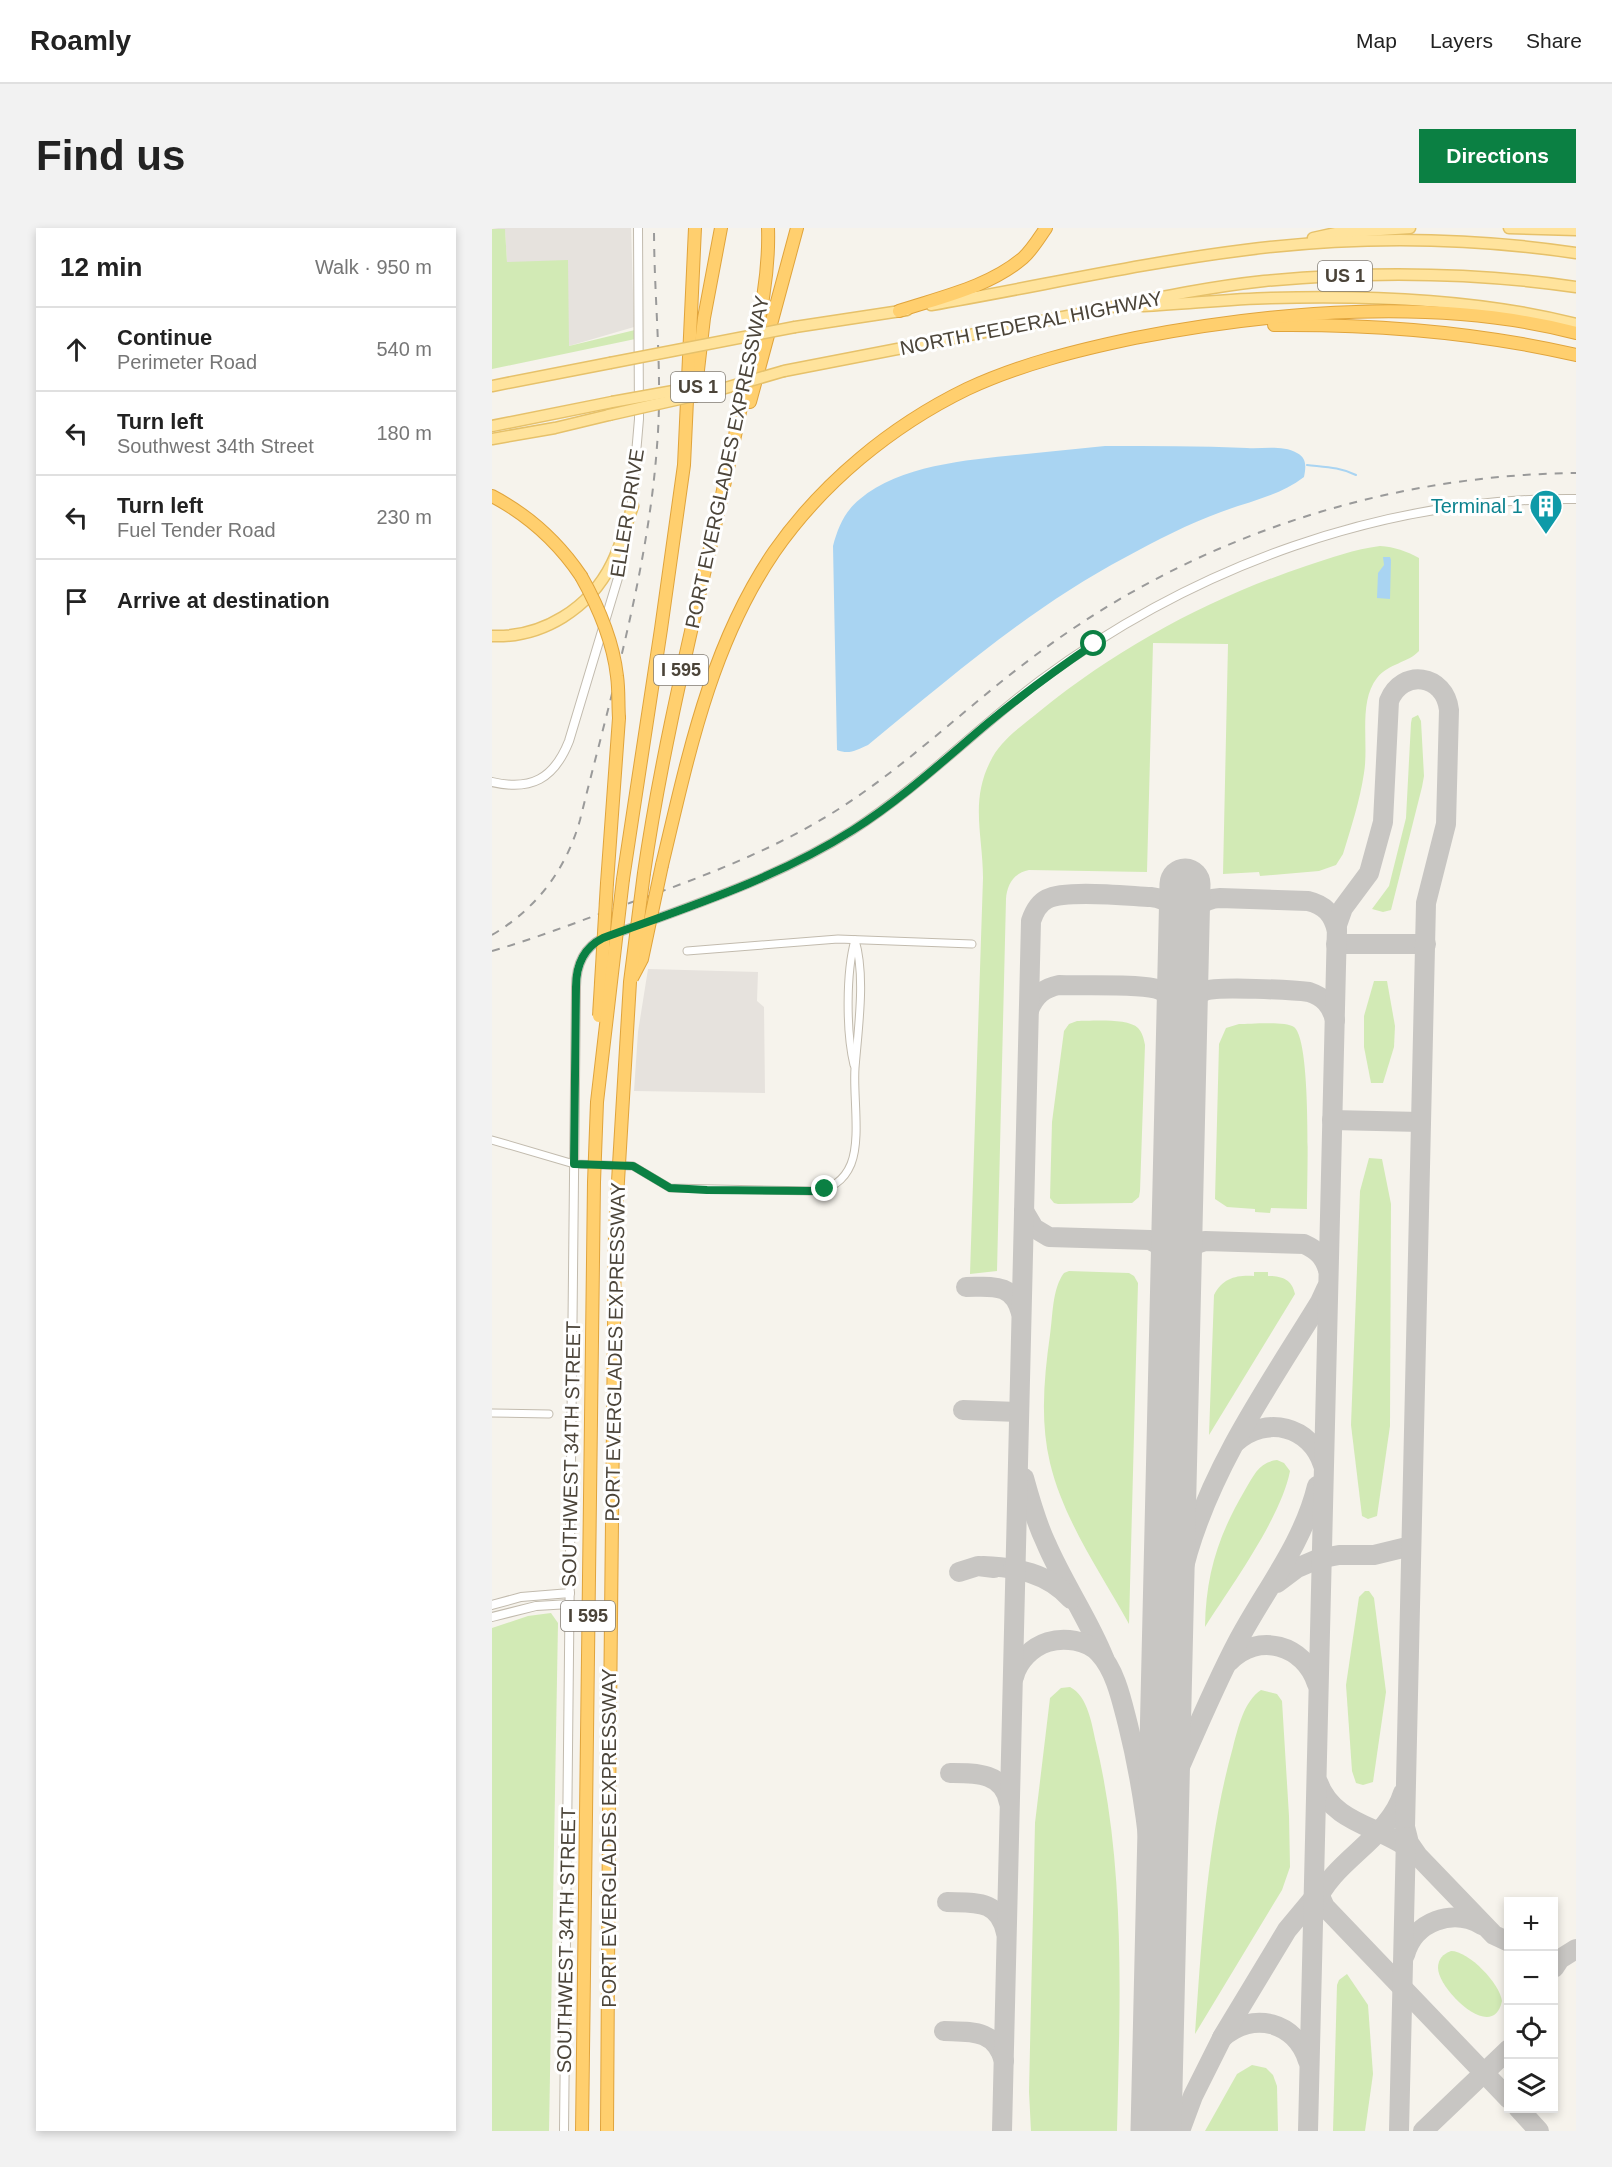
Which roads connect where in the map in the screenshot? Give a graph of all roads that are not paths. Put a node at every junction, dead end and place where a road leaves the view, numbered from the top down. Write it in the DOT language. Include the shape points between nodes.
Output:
graph roads {
  1 [pos="638,228"];
  2 [pos="721,228"];
  3 [pos="768,228"];
  4 [pos="796,228"];
  5 [pos="1046,228"];
  6 [pos="1410,228"];
  7 [pos="1509,228"];
  8 [pos="1576,230"];
  9 [pos="695,231"];
  10 [pos="1275,247"];
  11 [pos="1576,253"];
  12 [pos="1576,287"];
  13 [pos="1116,307"];
  14 [pos="899,311"];
  15 [pos="1576,324"];
  16 [pos="1215,325"];
  17 [pos="1576,333"];
  18 [pos="1576,355"];
  19 [pos="784,371"];
  20 [pos="492,386"];
  21 [pos="492,426"];
  22 [pos="492,439"];
  23 [pos="684,465"];
  24 [pos="729,469"];
  25 [pos="492,496"];
  26 [pos="1576,499"];
  27 [pos="633,506"];
  28 [pos="492,636"];
  29 [pos="492,782"];
  30 [pos="855,940"];
  31 [pos="972,944"];
  32 [pos="687,951"];
  33 [pos="630,982"];
  34 [pos="597,1102"];
  35 [pos="492,1140"];
  36 [pos="574,1164"];
  37 [pos="492,1413"];
  38 [pos="549,1414"];
  39 [pos="570,1593"];
  40 [pos="570,1604"];
  41 [pos="492,1605"];
  42 [pos="492,1617"];
  43 [pos="564,2131"];
  44 [pos="582,2131"];
  45 [pos="607,2131"];
  1 -- 27 [label="street, ELLER DRIVE" via="639,419"];
  2 -- 23 [label="highway"];
  3 -- 24 [label="highway, PORT EVERGLADES EXPRESSWAY" via="764,301"];
  4 -- 24 [label="highway"];
  5 -- 14 [label="highway" via="1025,256 1006,271"];
  6 -- 10 [label="main road" via="1336,233"];
  7 -- 8 [label="main road"];
  9 -- 23 [label="highway, PORT EVERGLADES EXPRESSWAY"];
  10 -- 11 [label="main road, NORTH FEDERAL HIGHWAY / US 1" via="1414,241"];
  10 -- 14 [label="main road, NORTH FEDERAL HIGHWAY / US 1" via="1168,261"];
  12 -- 13 [label="main road, NORTH FEDERAL HIGHWAY / US 1" via="1456,276 1346,275 1236,285"];
  13 -- 15 [label="main road" via="1269,298 1379,298 1488,308"];
  13 -- 19 [label="main road, NORTH FEDERAL HIGHWAY / US 1"];
  14 -- 20 [label="main road, NORTH FEDERAL HIGHWAY / US 1, bridge" via="795,327"];
  16 -- 17 [label="highway" via="1305,315 1434,312"];
  16 -- 18 [label="highway" via="1323,325 1425,331"];
  16 -- 33 [label="highway, bridge" via="1077,351 994,377 943,402 871,449 810,507 744,601 721,652 703,706 642,958"];
  19 -- 21 [label="main road, NORTH FEDERAL HIGHWAY / US 1, bridge"];
  19 -- 22 [label="main road, bridge" via="715,391"];
  23 -- 34 [label="highway, PORT EVERGLADES EXPRESSWAY / I 595, bridge" via="623,879"];
  24 -- 33 [label="highway, PORT EVERGLADES EXPRESSWAY / I 595, bridge" via="678,682 657,790"];
  25 -- 34 [label="highway, bridge" via="548,535 581,576 607,632 617,675 619,718"];
  26 -- 36 [label="street, SOUTHWEST 34TH STREET" via="1471,506 1380,521 1305,542 1203,582 1068,661 905,794 830,844 721,895 603,938 588,949 577,971"];
  27 -- 28 [label="main road" via="612,564 585,600 568,615 525,634"];
  27 -- 29 [label="street, ELLER DRIVE" via="618,578 566,749 542,778 522,786"];
  30 -- 31 [label="street"];
  30 -- 32 [label="street"];
  30 -- 36 [label="street" via="860,955 854,1154 844,1177 825,1189 812,1191 707,1190 670,1188 633,1166"];
  33 -- 45 [label="highway, PORT EVERGLADES EXPRESSWAY / I 595, bridge" via="615,1231"];
  34 -- 44 [label="highway, PORT EVERGLADES EXPRESSWAY / I 595, bridge"];
  35 -- 36 [label="street"];
  36 -- 39 [label="street, SOUTHWEST 34TH STREET"];
  37 -- 38 [label="street"];
  39 -- 40 [label="street, SOUTHWEST 34TH STREET"];
  39 -- 41 [label="street" via="521,1597"];
  40 -- 42 [label="street" via="536,1606"];
  40 -- 43 [label="street, SOUTHWEST 34TH STREET"];
}
